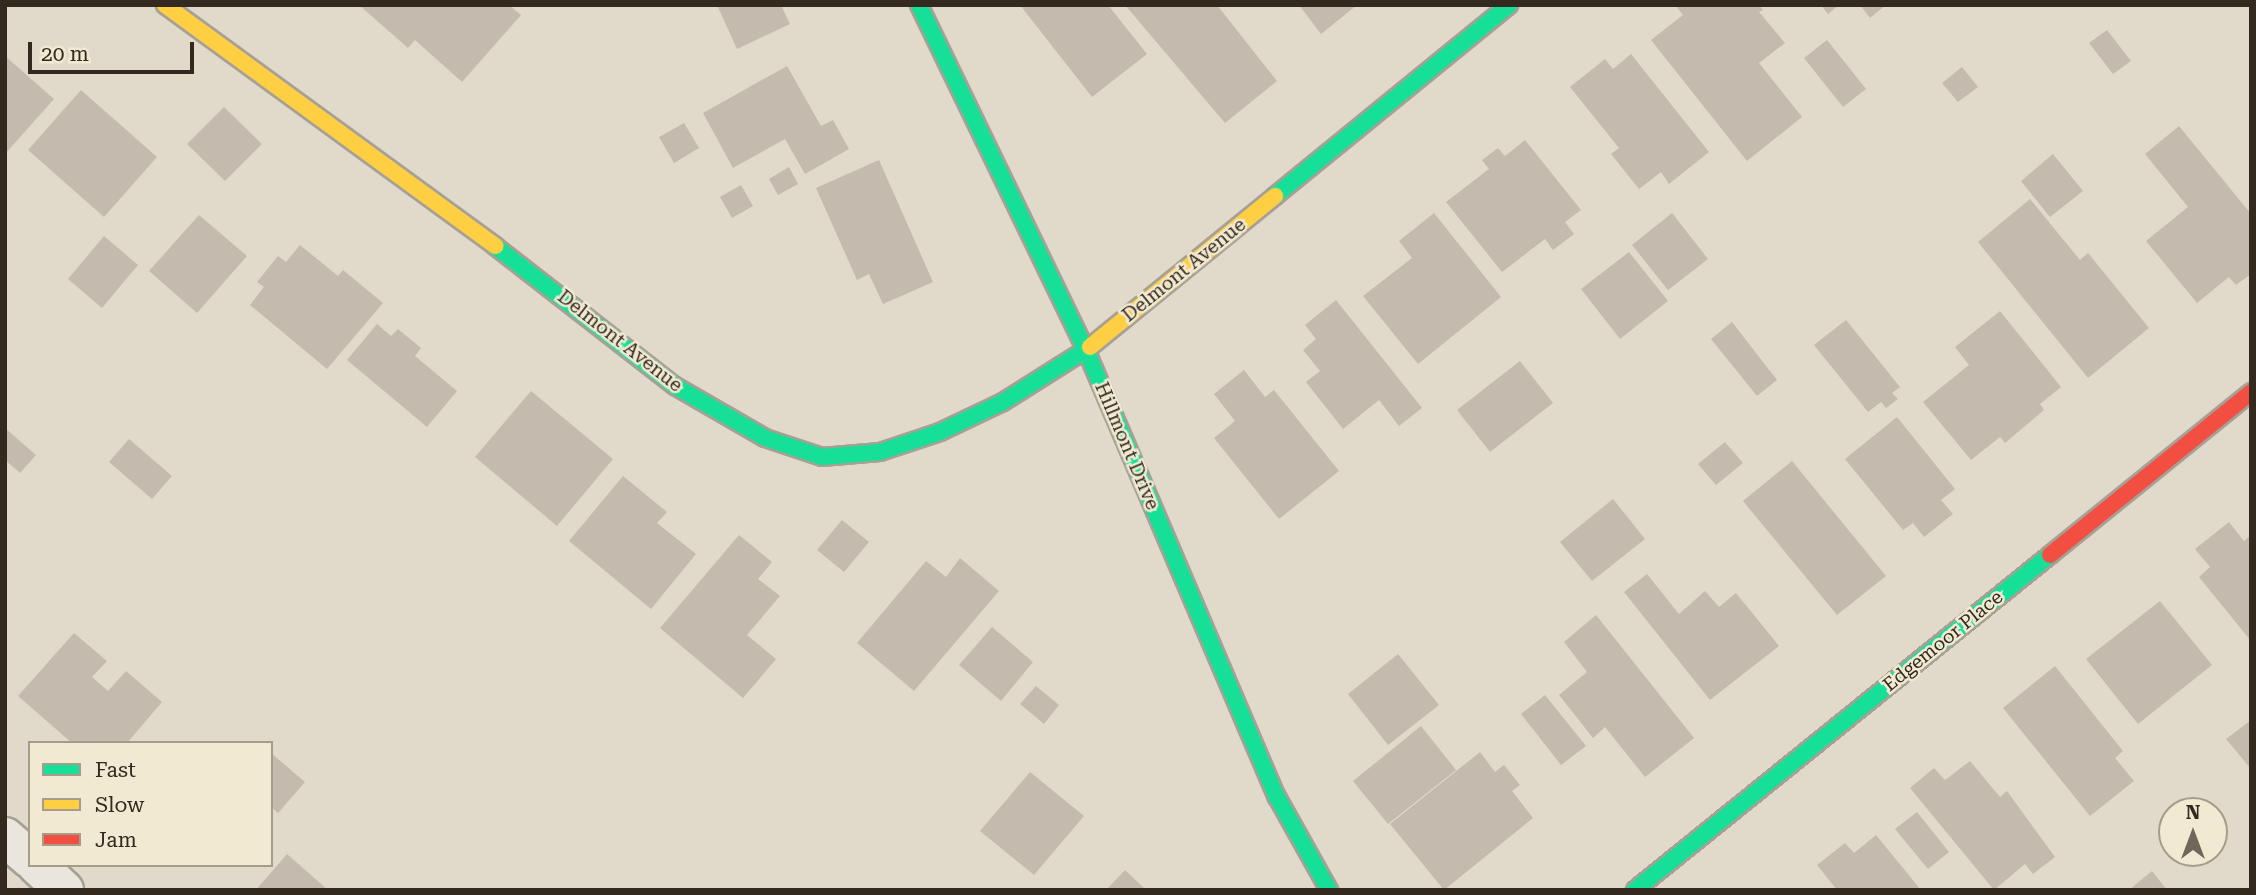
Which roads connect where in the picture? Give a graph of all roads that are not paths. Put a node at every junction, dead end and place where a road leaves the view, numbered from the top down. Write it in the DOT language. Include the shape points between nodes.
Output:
graph roads {
  1 [pos="165,5"];
  2 [pos="919,5"];
  3 [pos="1509,5"];
  4 [pos="1086,350"];
  5 [pos="2251,392"];
  6 [pos="5,837"];
  7 [pos="28,857"];
  8 [pos="39,867"];
  9 [pos="64,890"];
  10 [pos="1329,890"];
  11 [pos="1635,890"];
  1 -- 4 [label="street, Delmont Avenue" via="589,315 676,386 765,438 821,457 880,452 940,432 1003,402"];
  2 -- 4 [label="street, Hillmont Drive"];
  3 -- 4 [label="street, Delmont Avenue"];
  4 -- 10 [label="street, Hillmont Drive" via="1277,797"];
  5 -- 11 [label="street, Edgemoor Place"];
  6 -- 7 [label="street"];
  8 -- 9 [label="street"];
}
